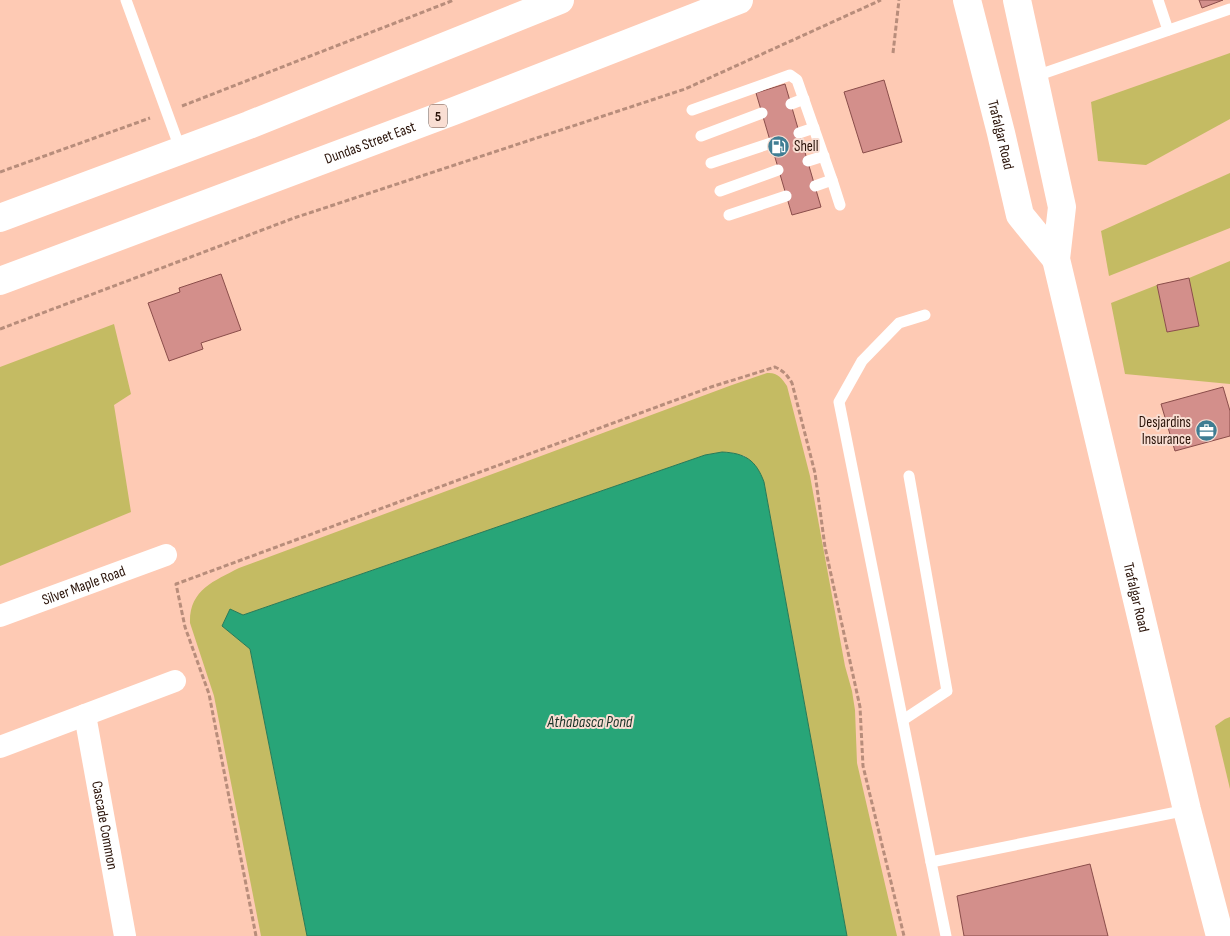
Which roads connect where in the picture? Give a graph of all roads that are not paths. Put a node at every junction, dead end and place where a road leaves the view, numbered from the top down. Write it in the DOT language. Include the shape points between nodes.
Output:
graph roads {
  1 [pos="126,0"];
  2 [pos="560,0"];
  3 [pos="739,0"];
  4 [pos="967,0"];
  5 [pos="1017,0"];
  6 [pos="1158,0"];
  7 [pos="1230,9"];
  8 [pos="1168,30"];
  9 [pos="1033,76"];
  10 [pos="804,99"];
  11 [pos="791,104"];
  12 [pos="692,110"];
  13 [pos="762,113"];
  14 [pos="814,128"];
  15 [pos="799,133"];
  16 [pos="701,136"];
  17 [pos="771,143"];
  18 [pos="181,151"];
  19 [pos="824,156"];
  20 [pos="808,161"];
  21 [pos="711,163"];
  22 [pos="778,170"];
  23 [pos="832,180"];
  24 [pos="814,186"];
  25 [pos="720,191"];
  26 [pos="786,196"];
  27 [pos="840,205"];
  28 [pos="729,215"];
  29 [pos="0,218"];
  30 [pos="1056,259"];
  31 [pos="0,281"];
  32 [pos="925,315"];
  33 [pos="908,476"];
  34 [pos="166,555"];
  35 [pos="0,616"];
  36 [pos="175,681"];
  37 [pos="85,715"];
  38 [pos="903,720"];
  39 [pos="0,747"];
  40 [pos="1187,810"];
  41 [pos="931,862"];
  42 [pos="125,936"];
  43 [pos="946,936"];
  44 [pos="1220,936"];
  1 -- 18 [label="lane"];
  2 -- 18 [label="main road"];
  3 -- 31 [label="main road, Dundas Street East / 5"];
  4 -- 30 [label="main road, Trafalgar Road" via="1020,215"];
  5 -- 9 [label="main road, Trafalgar Road"];
  6 -- 8 [label="lane"];
  7 -- 8 [label="lane"];
  8 -- 9 [label="lane"];
  9 -- 30 [label="main road, Trafalgar Road" via="1062,207"];
  10 -- 11 [label="lane"];
  10 -- 12 [label="lane" via="797,80 790,75"];
  10 -- 14 [label="lane"];
  13 -- 16 [label="lane"];
  14 -- 15 [label="lane"];
  14 -- 19 [label="lane"];
  17 -- 21 [label="lane"];
  18 -- 29 [label="main road"];
  19 -- 20 [label="lane"];
  19 -- 23 [label="lane"];
  22 -- 25 [label="lane"];
  23 -- 24 [label="lane"];
  23 -- 27 [label="lane"];
  26 -- 28 [label="lane"];
  30 -- 40 [label="main road, Trafalgar Road"];
  32 -- 38 [label="lane" via="899,323 862,361 839,402"];
  33 -- 38 [label="lane" via="947,690"];
  34 -- 35 [label="street, Silver Maple Road"];
  36 -- 37 [label="street"];
  37 -- 39 [label="street"];
  37 -- 42 [label="street, Cascade Common"];
  38 -- 41 [label="lane"];
  40 -- 41 [label="lane"];
  40 -- 44 [label="main road, Trafalgar Road"];
  41 -- 43 [label="lane"];
}
